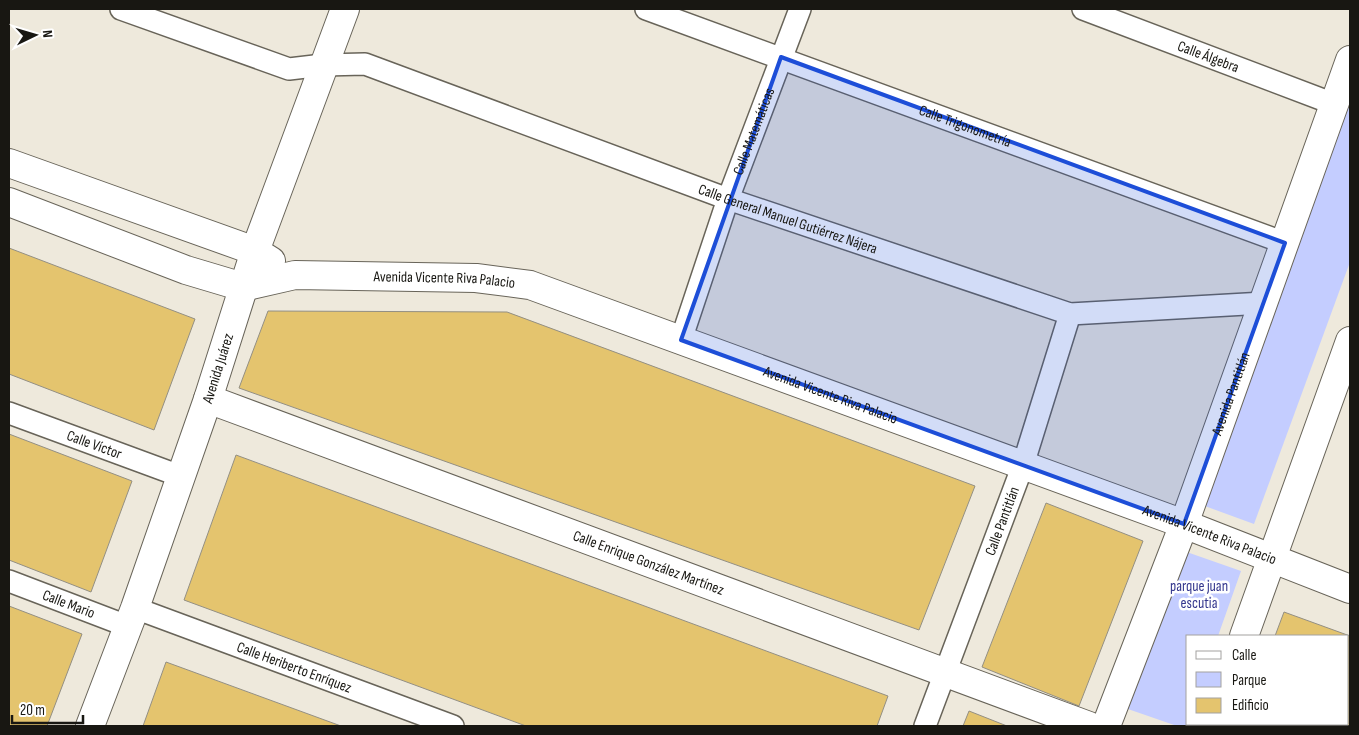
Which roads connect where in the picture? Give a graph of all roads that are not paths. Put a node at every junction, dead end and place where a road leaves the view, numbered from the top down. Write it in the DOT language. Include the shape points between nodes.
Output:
graph roads {
  1 [pos="121,9"];
  2 [pos="345,9"];
  3 [pos="646,9"];
  4 [pos="800,9"];
  5 [pos="1083,9"];
  6 [pos="781,57"];
  7 [pos="1350,60"];
  8 [pos="323,65"];
  9 [pos="1334,104"];
  10 [pos="9,162"];
  11 [pos="728,199"];
  12 [pos="9,202"];
  13 [pos="1284,243"];
  14 [pos="256,251"];
  15 [pos="294,275"];
  16 [pos="243,287"];
  17 [pos="1264,303"];
  18 [pos="1070,314"];
  19 [pos="681,340"];
  20 [pos="1349,349"];
  21 [pos="208,399"];
  22 [pos="9,413"];
  23 [pos="1023,465"];
  24 [pos="180,476"];
  25 [pos="1184,524"];
  26 [pos="1270,558"];
  27 [pos="9,581"];
  28 [pos="1350,588"];
  29 [pos="131,617"];
  30 [pos="1244,635"];
  31 [pos="945,671"];
  32 [pos="90,726"];
  33 [pos="453,726"];
  34 [pos="925,726"];
  35 [pos="1089,726"];
  36 [pos="1106,726"];
  1 -- 8 [label="street, Calle General Manuel Gutiérrez Nájera" via="289,69"];
  2 -- 8 [label="street, Avenida Juárez"];
  3 -- 6 [label="street, Calle Trigonometría"];
  4 -- 6 [label="street, Calle Matemáticas"];
  5 -- 9 [label="street, Calle Álgebra"];
  6 -- 11 [label="street, Calle Matemáticas"];
  6 -- 13 [label="street, Calle Trigonometría"];
  7 -- 9 [label="street, Avenida Pantitlán"];
  8 -- 11 [label="street, Calle General Manuel Gutiérrez Nájera" via="365,64"];
  8 -- 14 [label="street, Avenida Juárez"];
  9 -- 13 [label="street, Avenida Pantitlán"];
  10 -- 14 [label="street"];
  11 -- 18 [label="street, Calle General Manuel Gutiérrez Nájera"];
  11 -- 19 [label="street, Calle Matemáticas"];
  12 -- 16 [label="street, Avenida Vicente Riva Palacio" via="186,270"];
  13 -- 17 [label="street, Avenida Pantitlán"];
  14 -- 15 [label="street"];
  14 -- 16 [label="street, Avenida Juárez"];
  15 -- 16 [label="street, Avenida Vicente Riva Palacio"];
  15 -- 19 [label="street, Avenida Vicente Riva Palacio" via="476,278 530,285"];
  16 -- 21 [label="street, Avenida Juárez"];
  17 -- 18 [label="street, Calle General Manuel Gutiérrez Nájera"];
  17 -- 25 [label="street, Avenida Pantitlán"];
  18 -- 23 [label="street, Calle Pantitlán"];
  19 -- 23 [label="street, Avenida Vicente Riva Palacio"];
  20 -- 26 [label="street"];
  21 -- 24 [label="street, Avenida Juárez"];
  21 -- 31 [label="street, Calle Enrique González Martínez"];
  22 -- 24 [label="street, Calle Víctor"];
  23 -- 25 [label="street, Avenida Vicente Riva Palacio"];
  23 -- 31 [label="street, Calle Pantitlán"];
  24 -- 29 [label="street, Avenida Juárez"];
  25 -- 26 [label="street, Avenida Vicente Riva Palacio"];
  25 -- 36 [label="street, Avenida Pantitlán"];
  26 -- 28 [label="street, Avenida Vicente Riva Palacio"];
  26 -- 30 [label="street"];
  27 -- 29 [label="street, Calle Mario"];
  29 -- 32 [label="street, Avenida Juárez"];
  29 -- 33 [label="street, Calle Heriberto Enríquez"];
  31 -- 34 [label="street, Calle Pantitlán"];
  31 -- 35 [label="street, Calle Enrique González Martínez"];
}
